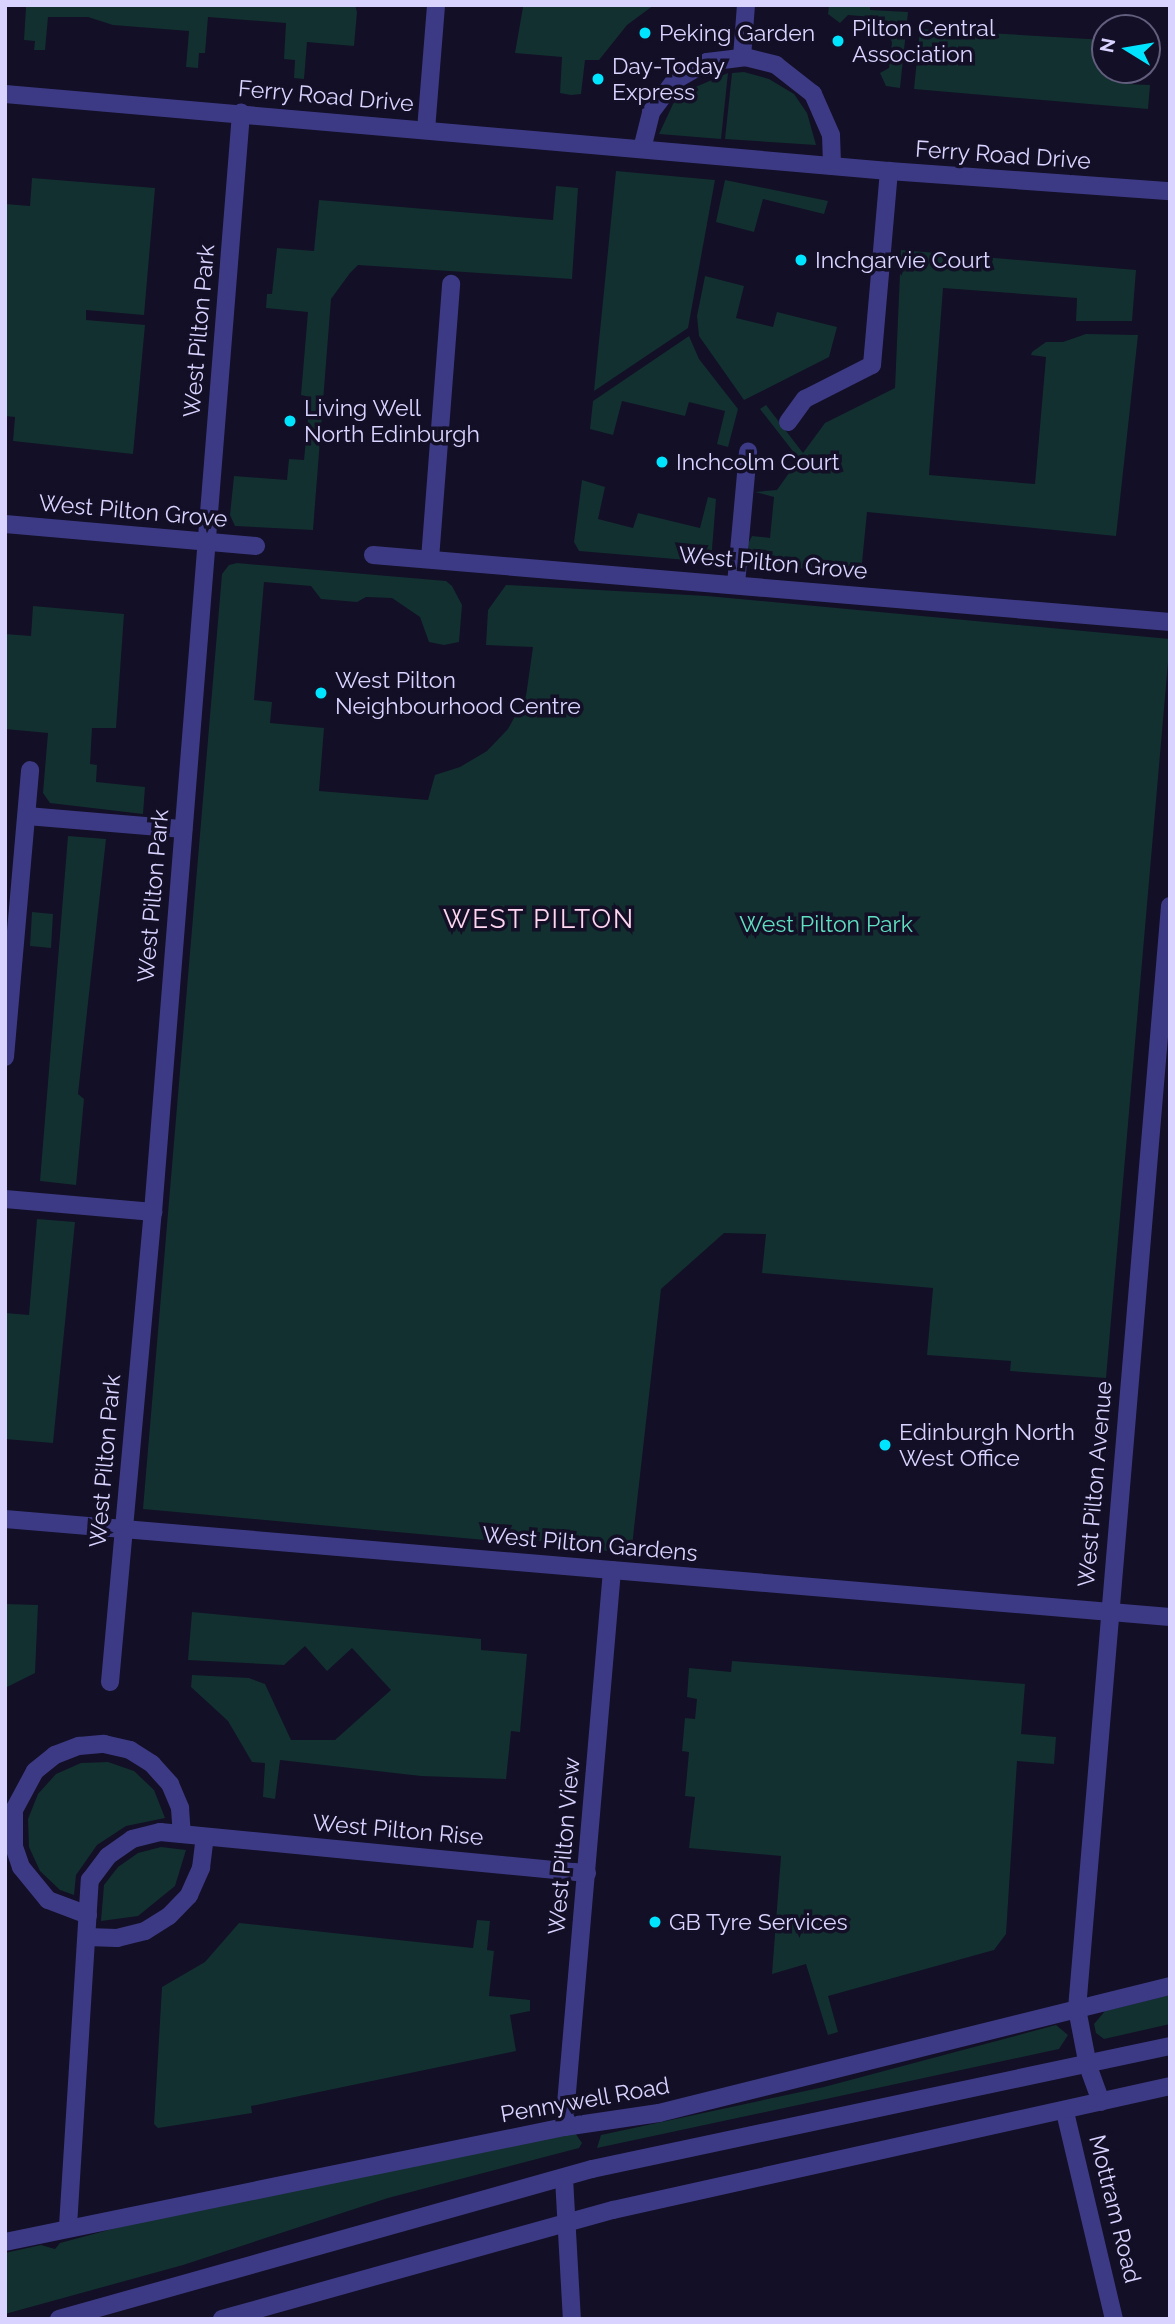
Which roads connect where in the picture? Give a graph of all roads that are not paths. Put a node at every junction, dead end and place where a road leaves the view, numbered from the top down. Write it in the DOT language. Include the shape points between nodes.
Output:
graph roads {
  1 [pos="436,5"];
  2 [pos="746,5"];
  3 [pos="742,57"];
  4 [pos="5,94"];
  5 [pos="241,113"];
  6 [pos="426,130"];
  7 [pos="642,149"];
  8 [pos="832,166"];
  9 [pos="889,171"];
  10 [pos="1170,191"];
  11 [pos="451,284"];
  12 [pos="788,422"];
  13 [pos="748,453"];
  14 [pos="5,524"];
  15 [pos="206,542"];
  16 [pos="256,546"];
  17 [pos="373,555"];
  18 [pos="430,559"];
  19 [pos="736,584"];
  20 [pos="1170,622"];
  21 [pos="30,770"];
  22 [pos="27,816"];
  23 [pos="183,829"];
  24 [pos="1170,906"];
  25 [pos="5,1058"];
  26 [pos="5,1199"];
  27 [pos="153,1212"];
  28 [pos="5,1519"];
  29 [pos="123,1529"];
  30 [pos="612,1570"];
  31 [pos="1108,1612"];
  32 [pos="1170,1617"];
  33 [pos="110,1682"];
  34 [pos="183,1834"];
  35 [pos="205,1837"];
  36 [pos="587,1873"];
  37 [pos="88,1914"];
  38 [pos="87,1937"];
  39 [pos="1170,1986"];
  40 [pos="1077,2009"];
  41 [pos="1170,2046"];
  42 [pos="1088,2066"];
  43 [pos="1170,2086"];
  44 [pos="1101,2102"];
  45 [pos="1065,2112"];
  46 [pos="564,2127"];
  47 [pos="564,2178"];
  48 [pos="567,2223"];
  49 [pos="68,2226"];
  50 [pos="5,2242"];
  51 [pos="59,2319"];
  52 [pos="222,2319"];
  53 [pos="572,2319"];
  54 [pos="1114,2319"];
  1 -- 6 [label="street"];
  2 -- 3 [label="street"];
  3 -- 7 [label="street" via="707,62 674,81 651,112"];
  3 -- 8 [label="street" via="776,65 813,93 831,135"];
  4 -- 5 [label="street, Ferry Road Drive"];
  5 -- 6 [label="street, Ferry Road Drive"];
  5 -- 15 [label="street, West Pilton Park"];
  6 -- 7 [label="street, Ferry Road Drive"];
  7 -- 8 [label="street, Ferry Road Drive"];
  8 -- 9 [label="street, Ferry Road Drive"];
  9 -- 10 [label="street, Ferry Road Drive"];
  9 -- 12 [label="street" via="872,365 805,399"];
  11 -- 18 [label="street"];
  13 -- 19 [label="street"];
  14 -- 15 [label="street, West Pilton Grove"];
  15 -- 16 [label="street, West Pilton Grove"];
  15 -- 23 [label="street, West Pilton Park"];
  17 -- 18 [label="street, West Pilton Grove"];
  18 -- 19 [label="street, West Pilton Grove"];
  19 -- 20 [label="street, West Pilton Grove"];
  21 -- 22 [label="street"];
  22 -- 23 [label="street"];
  22 -- 25 [label="street"];
  23 -- 27 [label="street, West Pilton Park"];
  24 -- 31 [label="street, West Pilton Avenue"];
  26 -- 27 [label="street"];
  27 -- 29 [label="street, West Pilton Park"];
  28 -- 29 [label="street, West Pilton Gardens"];
  29 -- 30 [label="street, West Pilton Gardens"];
  29 -- 33 [label="street, West Pilton Park"];
  30 -- 31 [label="street, West Pilton Gardens"];
  30 -- 36 [label="street, West Pilton View"];
  31 -- 32 [label="street, West Pilton Gardens"];
  31 -- 40 [label="street, West Pilton Avenue"];
  34 -- 35 [label="street, West Pilton Rise"];
  34 -- 37 [label="street, West Pilton Rise" via="160,1832 132,1839 107,1856 90,1880"];
  34 -- 37 [label="street" via="180,1808 170,1784 152,1764 130,1750 104,1744 79,1746 55,1755 35,1771 14,1810 14,1847 21,1867 48,1899"];
  35 -- 36 [label="street, West Pilton Rise"];
  35 -- 38 [label="street" via="201,1868 188,1895 169,1916 145,1931 117,1938"];
  36 -- 46 [label="street, West Pilton View"];
  37 -- 38 [label="street, West Pilton Rise"];
  38 -- 49 [label="street, West Pilton Rise"];
  39 -- 40 [label="street, Pennywell Road"];
  40 -- 42 [label="street, West Pilton Avenue"];
  40 -- 46 [label="street, Pennywell Road" via="659,2113"];
  41 -- 42 [label="street"];
  42 -- 44 [label="street"];
  42 -- 47 [label="street"];
  43 -- 44 [label="street"];
  44 -- 45 [label="street"];
  45 -- 48 [label="street"];
  45 -- 54 [label="street, Mottram Road"];
  46 -- 49 [label="street, Pennywell Road"];
  47 -- 48 [label="street"];
  47 -- 51 [label="street"];
  48 -- 52 [label="street"];
  48 -- 53 [label="street"];
  49 -- 50 [label="street, Pennywell Road"];
}
